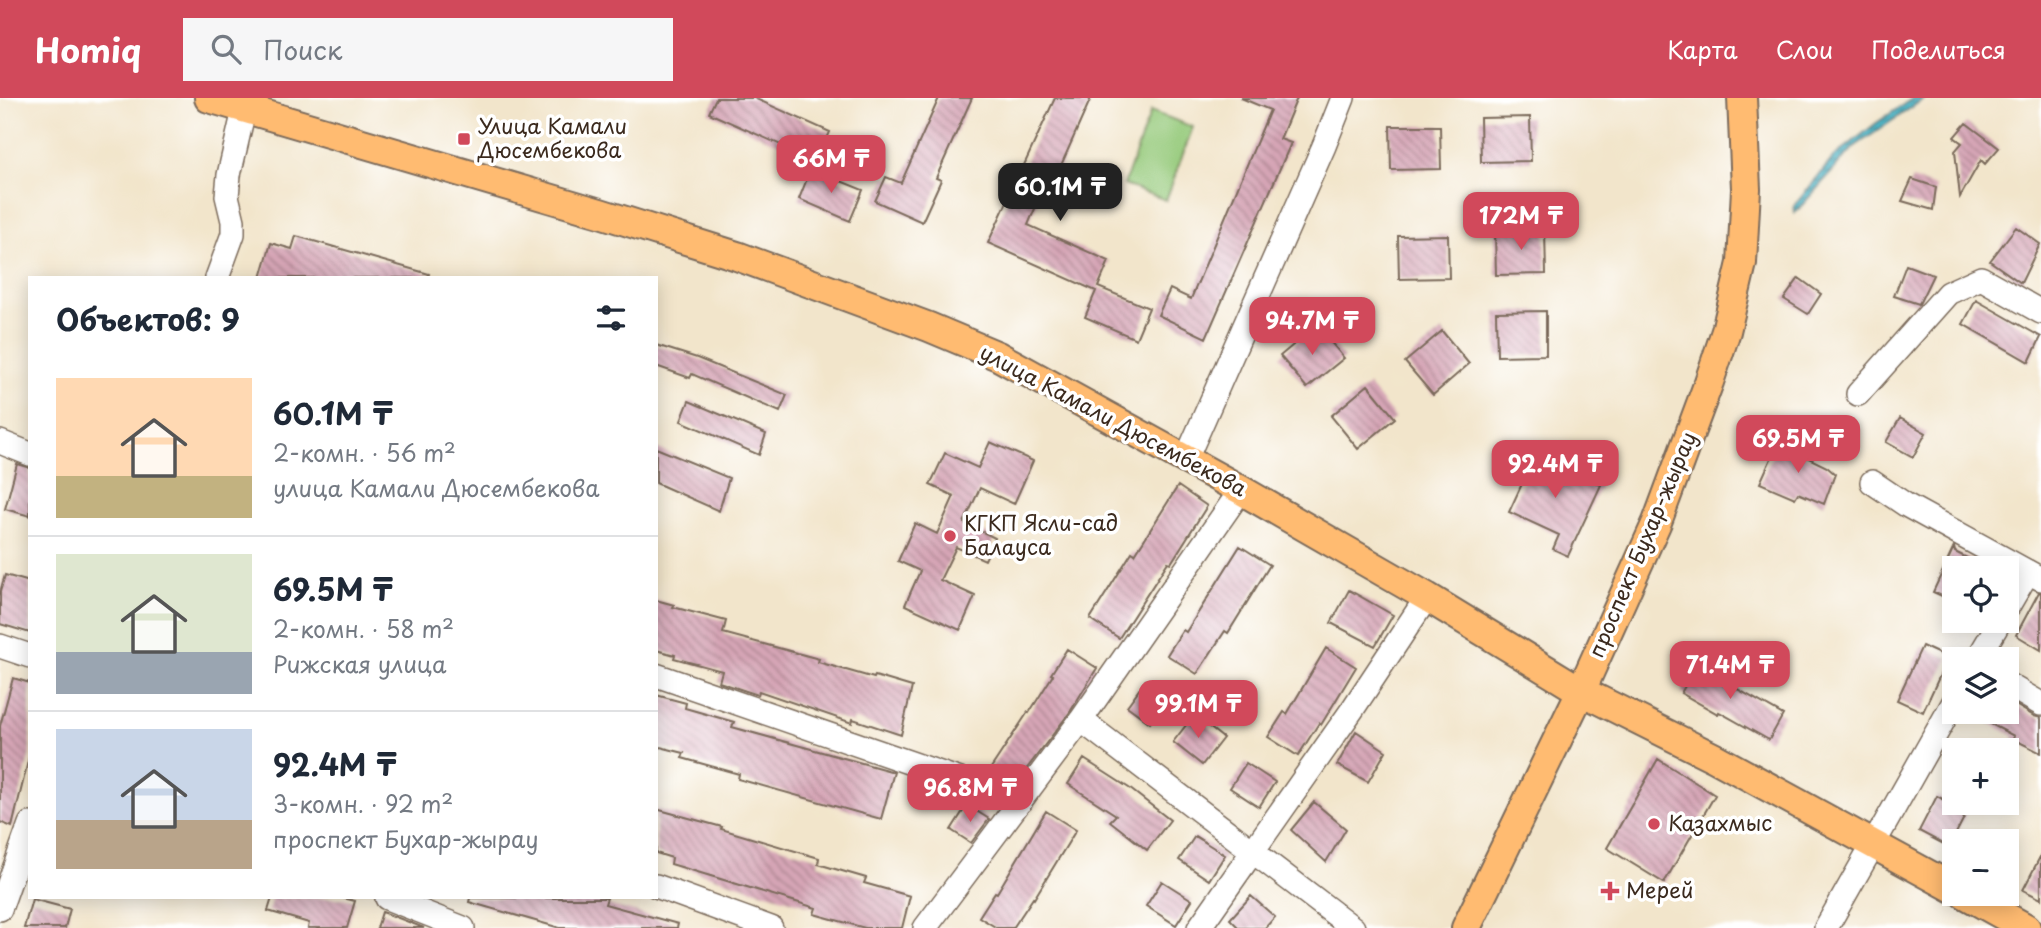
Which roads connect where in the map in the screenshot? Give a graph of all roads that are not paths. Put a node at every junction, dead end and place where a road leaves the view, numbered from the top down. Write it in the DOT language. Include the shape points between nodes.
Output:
graph roads {
  1 [pos="209,98"];
  2 [pos="1343,98"];
  3 [pos="1742,98"];
  4 [pos="244,110"];
  5 [pos="218,276"];
  6 [pos="2041,312"];
  7 [pos="1858,394"];
  8 [pos="0,442"];
  9 [pos="28,453"];
  10 [pos="1186,459"];
  11 [pos="1872,482"];
  12 [pos="1241,490"];
  13 [pos="2034,575"];
  14 [pos="2019,593"];
  15 [pos="1427,597"];
  16 [pos="0,646"];
  17 [pos="28,655"];
  18 [pos="658,676"];
  19 [pos="1581,691"];
  20 [pos="2019,691"];
  21 [pos="2041,704"];
  22 [pos="1081,720"];
  23 [pos="1942,723"];
  24 [pos="1020,801"];
  25 [pos="28,830"];
  26 [pos="1874,844"];
  27 [pos="1254,852"];
  28 [pos="1942,882"];
  29 [pos="658,887"];
  30 [pos="390,899"];
  31 [pos="1987,906"];
  32 [pos="0,909"];
  33 [pos="463,928"];
  34 [pos="771,928"];
  35 [pos="925,928"];
  36 [pos="1199,928"];
  37 [pos="1353,928"];
  38 [pos="1466,928"];
  39 [pos="1826,928"];
  40 [pos="2026,928"];
  1 -- 4 [label="main road, улица Камали Дюсембекова"];
  2 -- 10 [label="street"];
  3 -- 19 [label="main road, проспект Бухар-жырау" via="1746,189 1742,262 1726,331 1657,522"];
  4 -- 5 [label="street" via="227,197 233,233"];
  4 -- 10 [label="main road, улица Камали Дюсембекова" via="737,256 929,327 998,356"];
  6 -- 7 [label="street" via="1981,278 1948,293"];
  8 -- 9 [label="street"];
  10 -- 12 [label="main road, улица Камали Дюсембекова"];
  11 -- 13 [label="street"];
  12 -- 15 [label="main road, улица Камали Дюсембекова"];
  12 -- 22 [label="street"];
  13 -- 14 [label="street"];
  15 -- 19 [label="main road, улица Камали Дюсембекова"];
  15 -- 27 [label="street"];
  16 -- 17 [label="street"];
  18 -- 24 [label="street"];
  19 -- 26 [label="main road, улица Камали Дюсембекова"];
  19 -- 38 [label="main road, проспект Бухар-жырау"];
  20 -- 21 [label="street"];
  22 -- 24 [label="street"];
  22 -- 27 [label="street"];
  23 -- 26 [label="street"];
  24 -- 35 [label="street"];
  25 -- 32 [label="street"];
  26 -- 28 [label="main road, улица Камали Дюсембекова"];
  26 -- 39 [label="street"];
  27 -- 36 [label="street"];
  27 -- 37 [label="street"];
  29 -- 34 [label="street"];
  30 -- 33 [label="street"];
  31 -- 40 [label="main road"];
}
